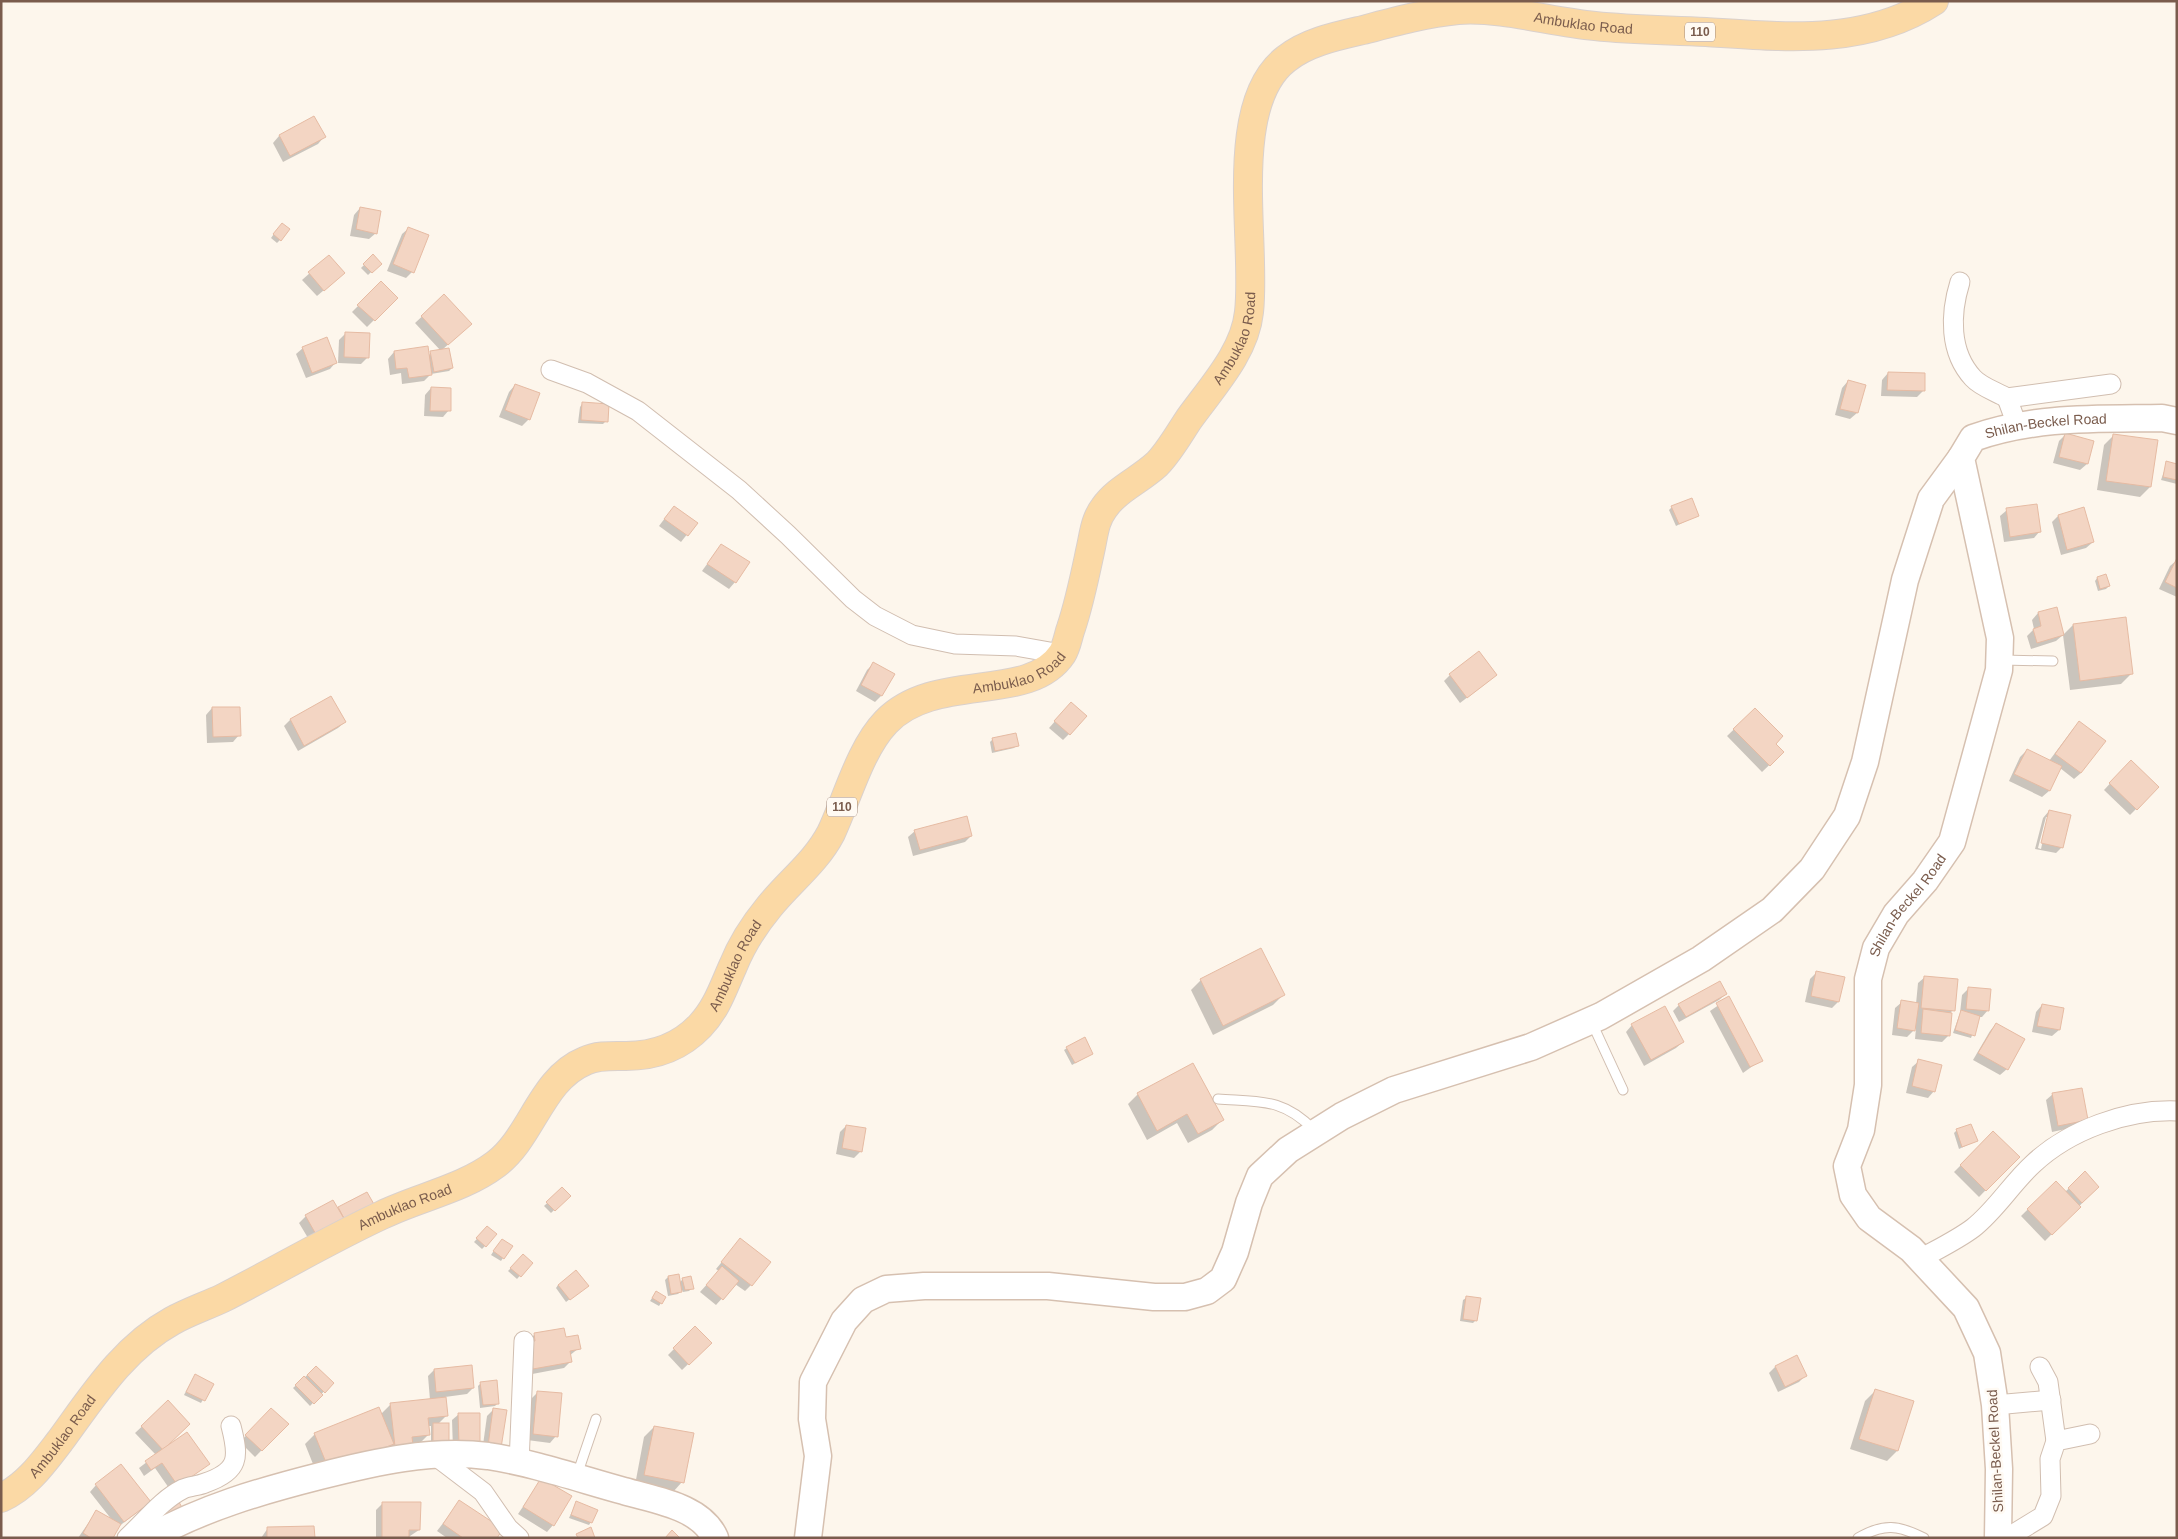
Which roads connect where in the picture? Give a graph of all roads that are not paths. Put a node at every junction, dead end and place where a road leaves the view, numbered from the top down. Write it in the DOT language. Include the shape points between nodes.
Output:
graph roads {
  1 [pos="1934,1"];
  2 [pos="1960,282"];
  3 [pos="551,370"];
  4 [pos="2111,384"];
  5 [pos="2007,398"];
  6 [pos="2177,421"];
  7 [pos="2017,425"];
  8 [pos="1962,458"];
  9 [pos="1061,654"];
  10 [pos="2000,660"];
  11 [pos="2052,661"];
  12 [pos="1591,1021"];
  13 [pos="1623,1090"];
  14 [pos="1218,1099"];
  15 [pos="2177,1111"];
  16 [pos="1316,1132"];
  17 [pos="1920,1259"];
  18 [pos="524,1341"];
  19 [pos="2040,1367"];
  20 [pos="2051,1400"];
  21 [pos="1995,1405"];
  22 [pos="596,1419"];
  23 [pos="232,1426"];
  24 [pos="2090,1434"];
  25 [pos="2056,1441"];
  26 [pos="433,1454"];
  27 [pos="519,1464"];
  28 [pos="576,1478"];
  29 [pos="1,1498"];
  30 [pos="146,1537"];
  31 [pos="518,1538"];
  32 [pos="716,1538"];
  33 [pos="808,1538"];
  34 [pos="1858,1538"];
  35 [pos="1924,1538"];
  36 [pos="1998,1538"];
  37 [pos="2007,1538"];
  1 -- 9 [label="main road, Ambuklao Road / 110" via="1917,12 1876,27 1832,36 1795,38 1594,26 1512,13 1460,10 1323,40 1284,60 1261,89 1252,124 1249,314 1244,334 1231,360 1159,462 1107,502 1097,520 1079,604"];
  2 -- 5 [label="street" via="1953,306 1955,342 1960,360 1974,380"];
  3 -- 9 [label="street" via="588,383 638,411 739,490 853,600 875,616 912,635 955,644 1016,646"];
  4 -- 5 [label="street"];
  5 -- 7 [label="street"];
  6 -- 7 [label="street, Shilan-Beckel Road" via="2162,418 2044,420"];
  7 -- 8 [label="street, Shilan-Beckel Road" via="1973,438"];
  8 -- 10 [label="street, Shilan-Beckel Road" via="2000,638"];
  8 -- 12 [label="street" via="1931,499 1905,580 1865,762 1842,824 1812,869 1772,910 1701,958"];
  9 -- 29 [label="main road, Ambuklao Road / 110" via="1042,672 1016,683 930,695 904,708 885,723 871,743 827,842 769,907 736,958 711,1014 694,1033 673,1048 640,1056 603,1056 582,1061 563,1076 524,1134 500,1162 474,1178 390,1211 298,1256 145,1338 116,1365 41,1466 17,1491"];
  10 -- 11 [label="lane"];
  10 -- 17 [label="street, Shilan-Beckel Road" via="1952,842 1896,914 1876,948 1868,979 1868,1085 1861,1130 1846,1166 1853,1195 1869,1218"];
  12 -- 13 [label="lane"];
  12 -- 16 [label="street" via="1531,1047 1394,1090"];
  14 -- 16 [label="lane" via="1279,1105 1301,1117"];
  15 -- 17 [label="street" via="2162,1110 2123,1118 2059,1143 2033,1163 1974,1227"];
  16 -- 33 [label="street" via="1288,1150 1260,1176 1223,1279 1208,1291 1186,1297 1154,1297 1048,1286 924,1286 886,1289 863,1300 844,1321 813,1382 812,1420 818,1456"];
  17 -- 21 [label="street, Shilan-Beckel Road" via="1966,1308 1987,1353"];
  18 -- 27 [label="street"];
  19 -- 20 [label="street" via="2048,1382"];
  20 -- 21 [label="street"];
  20 -- 25 [label="street"];
  21 -- 36 [label="street, Shilan-Beckel Road" via="1999,1469"];
  22 -- 28 [label="lane"];
  23 -- 30 [label="street" via="237,1459 230,1469 171,1498"];
  24 -- 25 [label="street"];
  25 -- 37 [label="street" via="2050,1459 2051,1496 2043,1516"];
  26 -- 27 [label="street" via="488,1456"];
  26 -- 30 [label="street" via="373,1463 267,1490 205,1511"];
  26 -- 31 [label="street" via="483,1492"];
  27 -- 28 [label="street"];
  28 -- 32 [label="street" via="671,1504 711,1528"];
  34 -- 35 [label="lane" via="1889,1526"];
}
